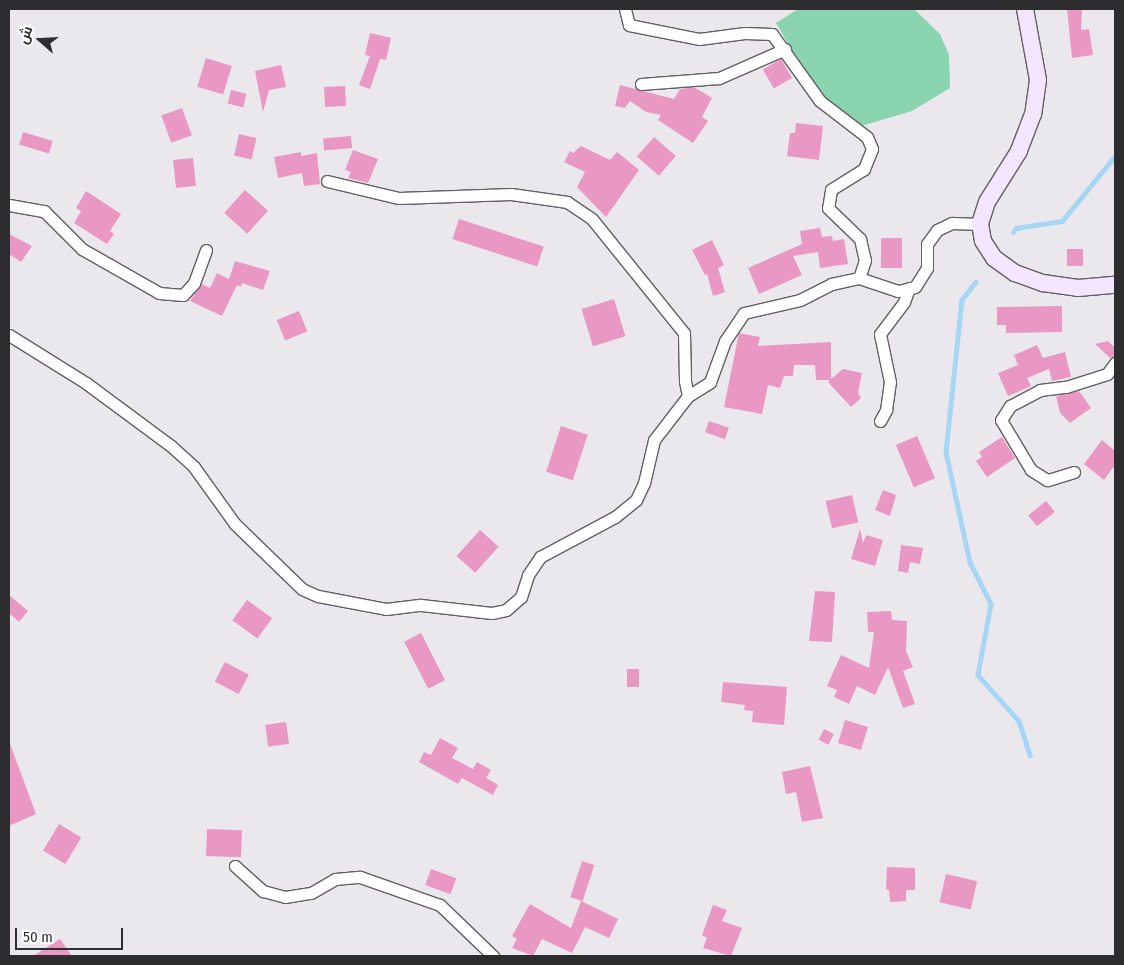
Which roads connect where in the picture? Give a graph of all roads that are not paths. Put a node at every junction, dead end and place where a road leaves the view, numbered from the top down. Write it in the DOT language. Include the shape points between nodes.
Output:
graph roads {
  1 [pos="625,9"];
  2 [pos="1025,9"];
  3 [pos="785,49"];
  4 [pos="642,84"];
  5 [pos="327,181"];
  6 [pos="9,205"];
  7 [pos="980,224"];
  8 [pos="206,250"];
  9 [pos="859,278"];
  10 [pos="1115,285"];
  11 [pos="909,288"];
  12 [pos="9,335"];
  13 [pos="1115,363"];
  14 [pos="688,396"];
  15 [pos="880,421"];
  16 [pos="1074,472"];
  17 [pos="235,866"];
  18 [pos="493,956"];
  1 -- 3 [label="street" via="630,25 699,39 745,33 772,34"];
  2 -- 7 [label="main road" via="1038,80 1033,114 1019,151 987,202"];
  3 -- 4 [label="street" via="719,78"];
  3 -- 9 [label="street" via="820,101 867,137 872,149 864,168 831,190 828,208 860,239 865,260"];
  5 -- 14 [label="street" via="399,198 511,194 567,202 592,219 684,334"];
  6 -- 8 [label="street" via="44,211 82,248 159,293 184,295 194,283"];
  7 -- 10 [label="main road" via="983,241 994,258 1015,272 1043,284 1078,288"];
  7 -- 11 [label="street" via="952,223 937,230 927,244 927,268 915,287"];
  9 -- 11 [label="street" via="898,291"];
  9 -- 14 [label="street" via="831,284 800,300 744,314 725,341 710,382"];
  11 -- 15 [label="street" via="904,302 880,334 890,382 886,410"];
  12 -- 14 [label="street" via="86,383 171,446 194,467 235,524 302,589 318,596 386,609 421,605 492,613 506,610 521,597 528,575 540,557 614,517 636,500 644,483 654,440"];
  13 -- 16 [label="street" via="1106,374 1066,387 1040,390 1010,406 1001,420 1032,470 1047,480"];
  17 -- 18 [label="street" via="263,891 285,897 311,894 334,878 360,877 440,905"];
}
